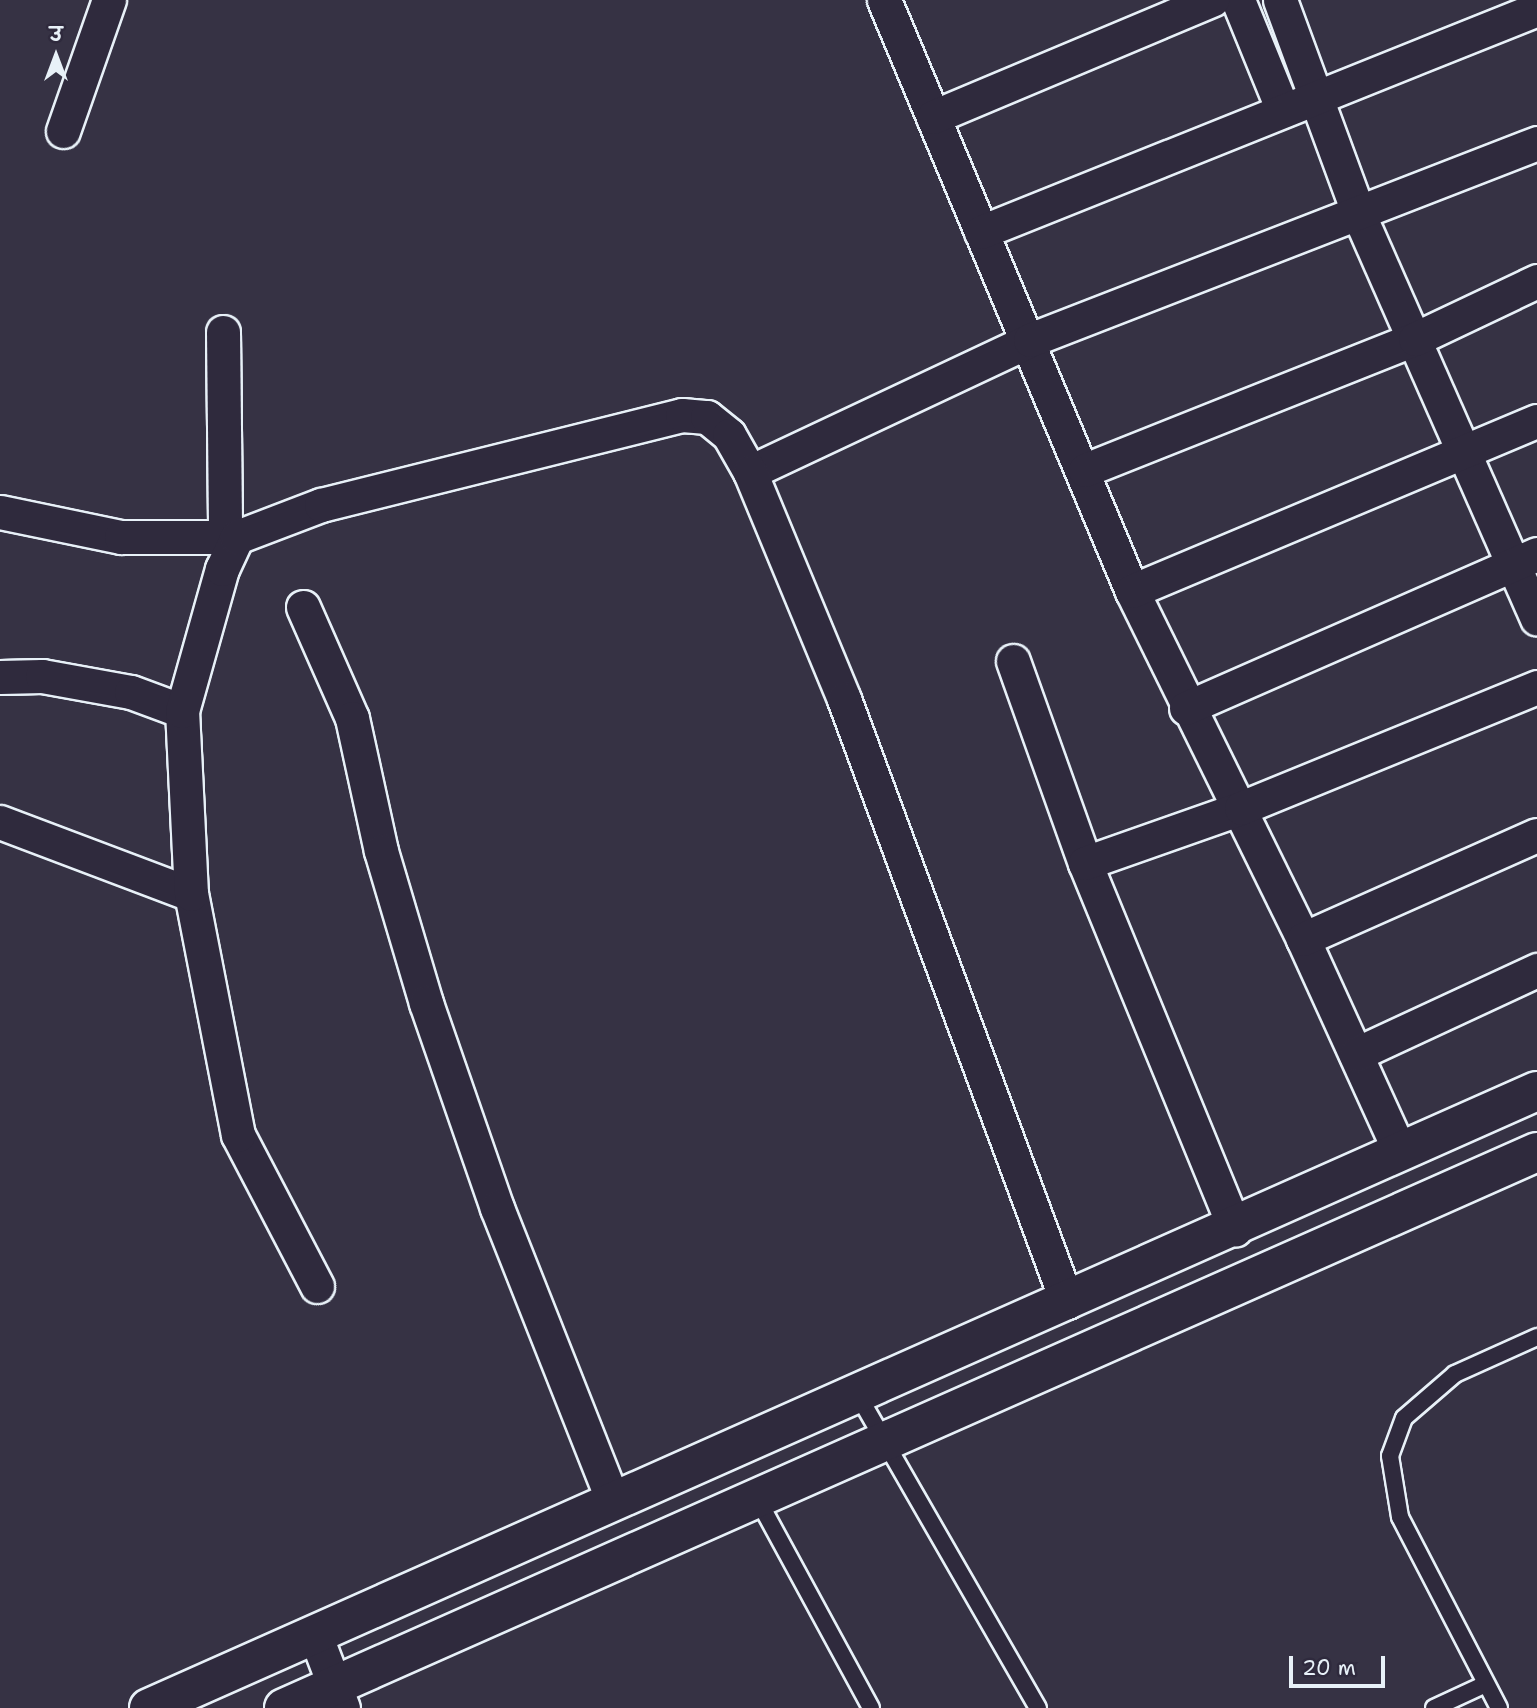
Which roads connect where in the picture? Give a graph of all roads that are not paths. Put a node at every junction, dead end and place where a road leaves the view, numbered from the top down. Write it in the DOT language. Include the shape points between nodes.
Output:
graph roads {
  1 [pos="109,0"];
  2 [pos="884,0"];
  3 [pos="1212,0"];
  4 [pos="1238,0"];
  5 [pos="1280,0"];
  6 [pos="1537,9"];
  7 [pos="1319,100"];
  8 [pos="1283,110"];
  9 [pos="933,117"];
  10 [pos="63,131"];
  11 [pos="1537,143"];
  12 [pos="1359,215"];
  13 [pos="981,232"];
  14 [pos="1537,281"];
  15 [pos="223,332"];
  16 [pos="1415,339"];
  17 [pos="1030,340"];
  18 [pos="1537,421"];
  19 [pos="1466,453"];
  20 [pos="1085,470"];
  21 [pos="750,471"];
  22 [pos="0,512"];
  23 [pos="231,539"];
  24 [pos="1525,559"];
  25 [pos="1132,591"];
  26 [pos="303,607"];
  27 [pos="1537,619"];
  28 [pos="1013,661"];
  29 [pos="0,677"];
  30 [pos="1537,687"];
  31 [pos="1186,709"];
  32 [pos="182,711"];
  33 [pos="1241,808"];
  34 [pos="0,822"];
  35 [pos="1537,835"];
  36 [pos="1085,863"];
  37 [pos="191,894"];
  38 [pos="1303,939"];
  39 [pos="1537,970"];
  40 [pos="1356,1054"];
  41 [pos="1537,1091"];
  42 [pos="1400,1152"];
  43 [pos="1537,1152"];
  44 [pos="1235,1229"];
  45 [pos="317,1286"];
  46 [pos="1067,1301"];
  47 [pos="1537,1337"];
  48 [pos="858,1395"];
  49 [pos="885,1441"];
  50 [pos="757,1498"];
  51 [pos="613,1502"];
  52 [pos="315,1634"];
  53 [pos="1486,1684"];
  54 [pos="339,1697"];
  55 [pos="149,1708"];
  56 [pos="284,1708"];
  57 [pos="871,1708"];
  58 [pos="1038,1708"];
  59 [pos="1434,1708"];
  60 [pos="1499,1708"];
  1 -- 10 [label="street"];
  2 -- 9 [label="street"];
  3 -- 9 [label="street"];
  4 -- 8 [label="street"];
  5 -- 7 [label="street"];
  6 -- 7 [label="street"];
  7 -- 8 [label="street"];
  7 -- 12 [label="street"];
  8 -- 13 [label="street"];
  9 -- 13 [label="street"];
  11 -- 12 [label="street"];
  12 -- 16 [label="street"];
  12 -- 17 [label="street"];
  13 -- 17 [label="street"];
  14 -- 16 [label="street"];
  15 -- 23 [label="street"];
  16 -- 19 [label="street"];
  16 -- 20 [label="street"];
  17 -- 20 [label="street"];
  17 -- 21 [label="street"];
  18 -- 19 [label="street"];
  19 -- 24 [label="street"];
  19 -- 25 [label="street"];
  20 -- 25 [label="street"];
  21 -- 23 [label="street" via="722,429 707,417 682,415 429,474"];
  21 -- 46 [label="street" via="844,699"];
  22 -- 23 [label="street" via="121,537"];
  23 -- 32 [label="street"];
  24 -- 27 [label="street"];
  24 -- 31 [label="street"];
  25 -- 31 [label="street"];
  26 -- 51 [label="street" via="352,718 381,850 435,1029 497,1208"];
  28 -- 36 [label="street"];
  29 -- 32 [label="street" via="42,676 131,692"];
  30 -- 33 [label="street"];
  31 -- 33 [label="street"];
  32 -- 37 [label="street"];
  33 -- 36 [label="street"];
  33 -- 38 [label="street"];
  34 -- 37 [label="street"];
  35 -- 38 [label="street"];
  36 -- 44 [label="street"];
  37 -- 45 [label="street" via="238,1135"];
  38 -- 40 [label="street"];
  39 -- 40 [label="street"];
  40 -- 42 [label="street"];
  41 -- 42 [label="main road"];
  42 -- 44 [label="main road"];
  43 -- 49 [label="main road"];
  44 -- 46 [label="main road"];
  46 -- 48 [label="main road"];
  47 -- 53 [label="lane" via="1455,1374 1404,1418 1390,1457 1400,1517"];
  48 -- 49 [label="lane"];
  48 -- 51 [label="main road"];
  49 -- 50 [label="main road"];
  49 -- 58 [label="lane"];
  50 -- 54 [label="main road"];
  50 -- 57 [label="lane"];
  51 -- 52 [label="main road"];
  52 -- 54 [label="street"];
  52 -- 55 [label="main road"];
  53 -- 59 [label="lane"];
  53 -- 60 [label="lane"];
  54 -- 56 [label="main road"];
}
